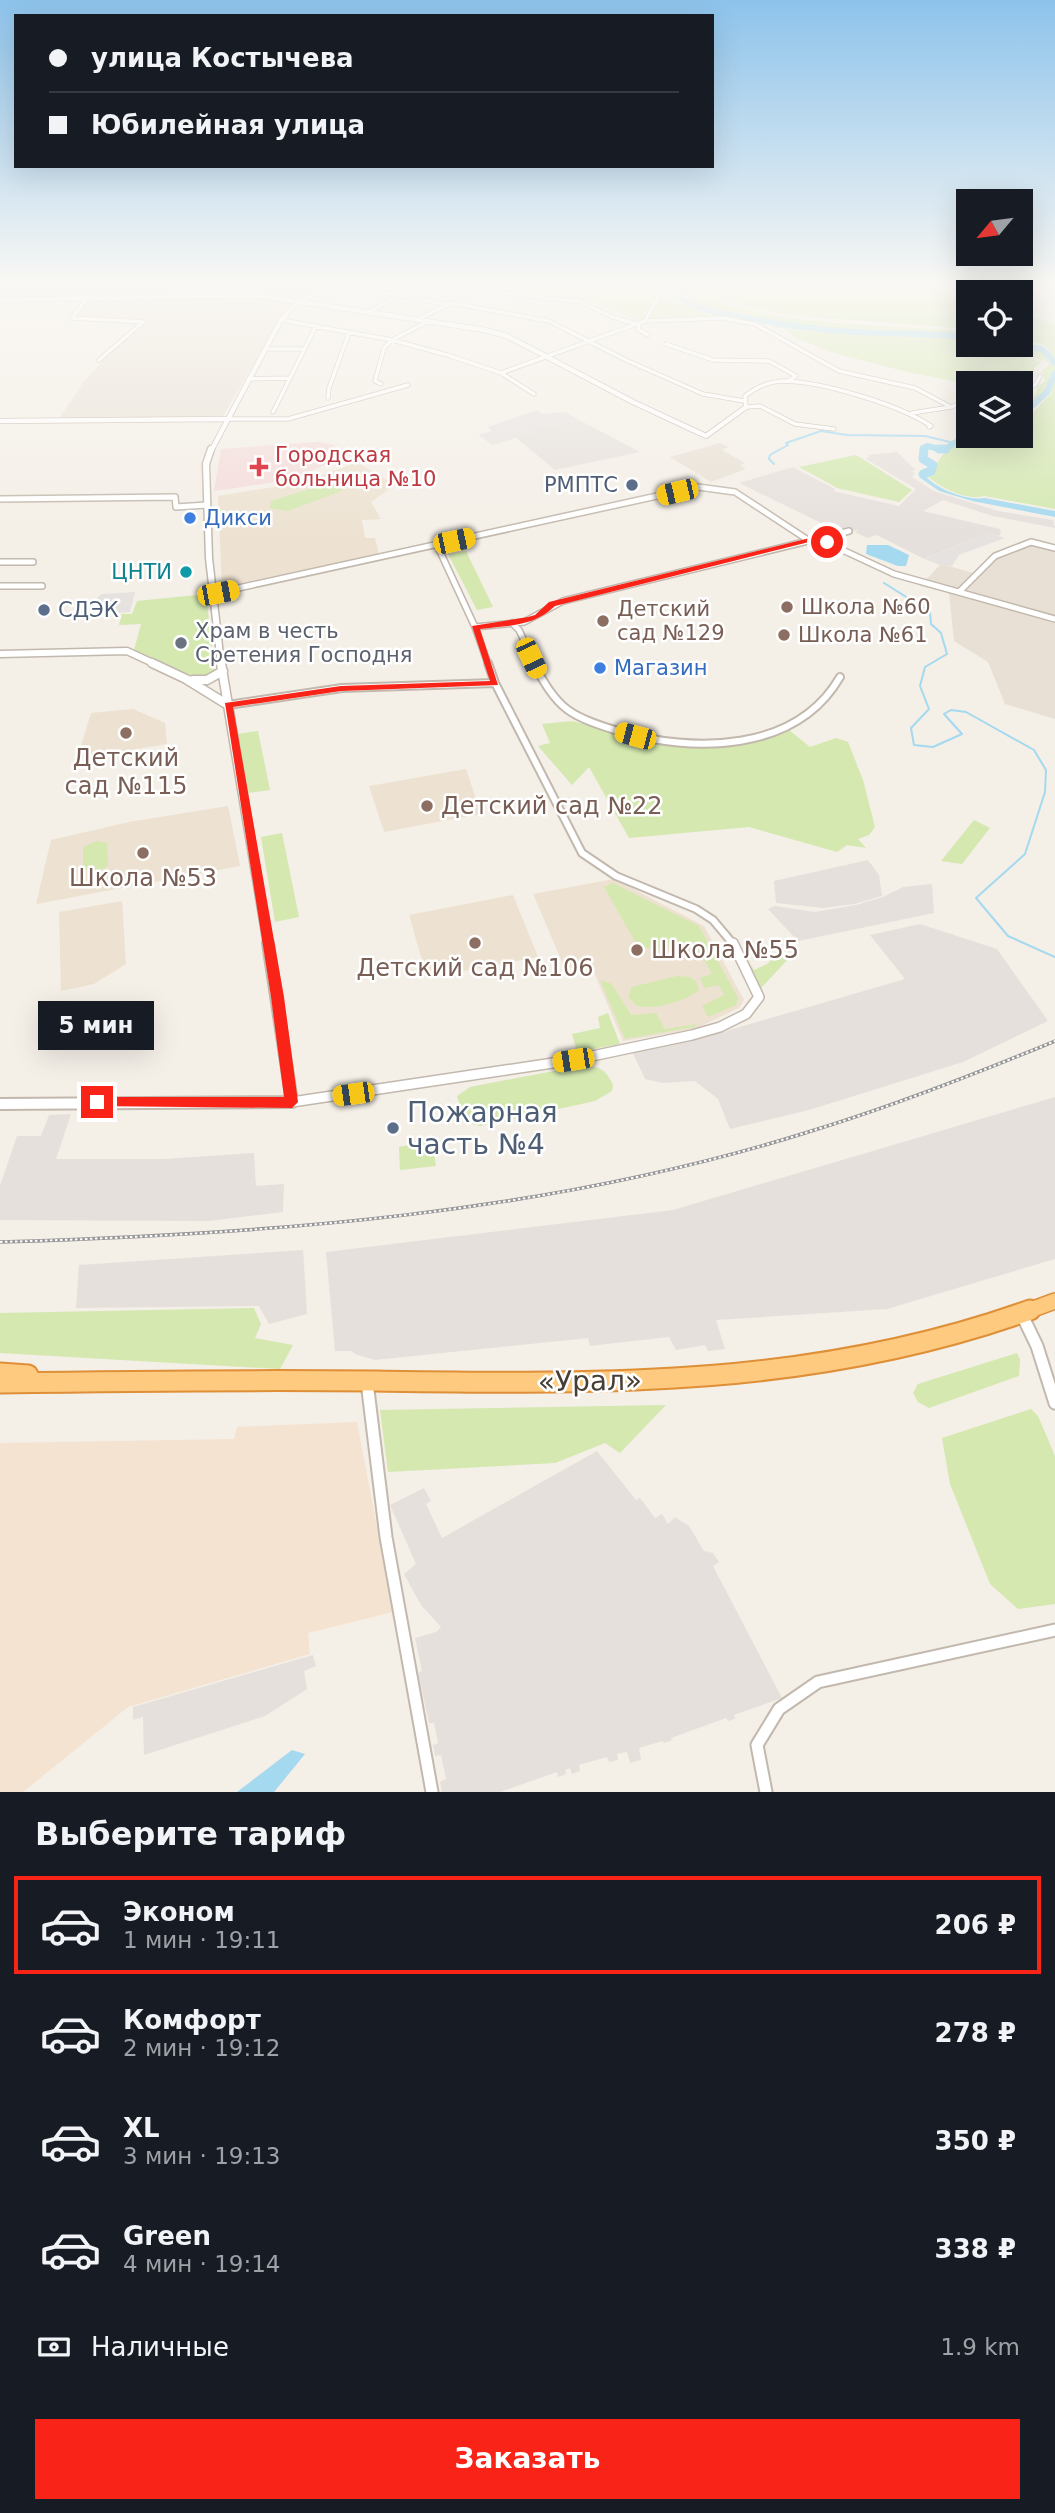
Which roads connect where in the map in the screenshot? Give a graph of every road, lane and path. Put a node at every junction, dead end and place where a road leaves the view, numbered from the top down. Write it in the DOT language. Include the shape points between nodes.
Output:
graph roads {
  1 [pos="253,371"];
  2 [pos="293,371"];
  3 [pos="335,371"];
  4 [pos="378,371"];
  5 [pos="493,371"];
  6 [pos="507,371"];
  7 [pos="574,371"];
  8 [pos="650,371"];
  9 [pos="787,371"];
  10 [pos="838,371"];
  11 [pos="501,373"];
  12 [pos="1040,376"];
  13 [pos="289,378"];
  14 [pos="248,379"];
  15 [pos="787,381"];
  16 [pos="381,384"];
  17 [pos="408,385"];
  18 [pos="1033,386"];
  19 [pos="534,394"];
  20 [pos="328,398"];
  21 [pos="745,404"];
  22 [pos="956,405"];
  23 [pos="951,407"];
  24 [pos="273,412"];
  25 [pos="912,413"];
  26 [pos="226,419"];
  27 [pos="0,421"];
  28 [pos="929,427"];
  29 [pos="834,429"];
  30 [pos="0,499"];
  31 [pos="207,505"];
  32 [pos="849,531"];
  33 [pos="818,539"];
  34 [pos="808,540"];
  35 [pos="437,545"];
  36 [pos="1055,548"];
  37 [pos="0,562"];
  38 [pos="33,562"];
  39 [pos="0,586"];
  40 [pos="42,586"];
  41 [pos="959,592"];
  42 [pos="211,594"];
  43 [pos="1055,619"];
  44 [pos="512,623"];
  45 [pos="475,627"];
  46 [pos="0,654"];
  47 [pos="223,671"];
  48 [pos="840,677"];
  49 [pos="186,679"];
  50 [pos="495,683"];
  51 [pos="225,690"];
  52 [pos="213,694"];
  53 [pos="228,705"];
  54 [pos="292,1102"];
  55 [pos="0,1104"];
  56 [pos="1055,1301"];
  57 [pos="1022,1314"];
  58 [pos="0,1373"];
  59 [pos="116,1381"];
  60 [pos="367,1381"];
  61 [pos="0,1383"];
  62 [pos="1055,1403"];
  63 [pos="1055,1630"];
  64 [pos="432,1792"];
  65 [pos="766,1792"];
  1 -- 14 [label="street"];
  2 -- 13 [label="street"];
  3 -- 20 [label="street"];
  4 -- 16 [label="street" via="375,381"];
  5 -- 11 [label="street"];
  6 -- 11 [label="street"];
  7 -- 21 [label="street" via="706,436"];
  8 -- 21 [label="street" via="703,394"];
  9 -- 15 [label="street" via="796,376"];
  10 -- 23 [label="street" via="915,388"];
  11 -- 19 [label="street"];
  12 -- 18 [label="street"];
  13 -- 14 [label="street"];
  13 -- 24 [label="street"];
  14 -- 26 [label="street"];
  15 -- 21 [label="street" via="753,390 745,396"];
  15 -- 25 [label="street"];
  17 -- 26 [label="street" via="288,419"];
  21 -- 29 [label="street" via="760,405 795,424"];
  22 -- 23 [label="street"];
  23 -- 25 [label="street"];
  25 -- 28 [label="street"];
  26 -- 27 [label="street"];
  26 -- 31 [label="street" via="206,460"];
  30 -- 31 [label="street" via="175,497 176,507"];
  31 -- 42 [label="street"];
  32 -- 33 [label="street"];
  33 -- 34 [label="street"];
  33 -- 41 [label="street" via="894,574"];
  34 -- 35 [label="street" via="735,492 706,487"];
  34 -- 44 [label="street" via="552,604 538,617"];
  35 -- 42 [label="street"];
  35 -- 45 [label="street"];
  36 -- 41 [label="street" via="1031,542 995,556"];
  37 -- 38 [label="street"];
  39 -- 40 [label="street"];
  41 -- 43 [label="street"];
  42 -- 47 [label="street"];
  44 -- 45 [label="street"];
  44 -- 48 [label="street" via="541,678 568,710 652,741 711,744 777,732 828,698"];
  45 -- 50 [label="street"];
  46 -- 49 [label="street" via="127,651"];
  47 -- 49 [label="street" via="207,680"];
  47 -- 51 [label="street"];
  49 -- 52 [label="street"];
  50 -- 53 [label="street" via="341,688"];
  50 -- 54 [label="street" via="582,853 605,870 708,916 729,935 759,997 746,1014 692,1035 573,1060"];
  51 -- 52 [label="street"];
  51 -- 53 [label="street"];
  52 -- 53 [label="street"];
  53 -- 54 [label="street"];
  54 -- 55 [label="street"];
  56 -- 57 [label="highway, «Урал»"];
  57 -- 60 [label="highway, «Урал»" via="814,1365 729,1376 611,1382"];
  57 -- 62 [label="street"];
  58 -- 59 [label="highway, «Урал»"];
  59 -- 60 [label="highway, «Урал»"];
  59 -- 61 [label="highway, «Урал»"];
  60 -- 64 [label="street" via="386,1537"];
  63 -- 65 [label="street" via="818,1682 779,1709 757,1745"];
}
